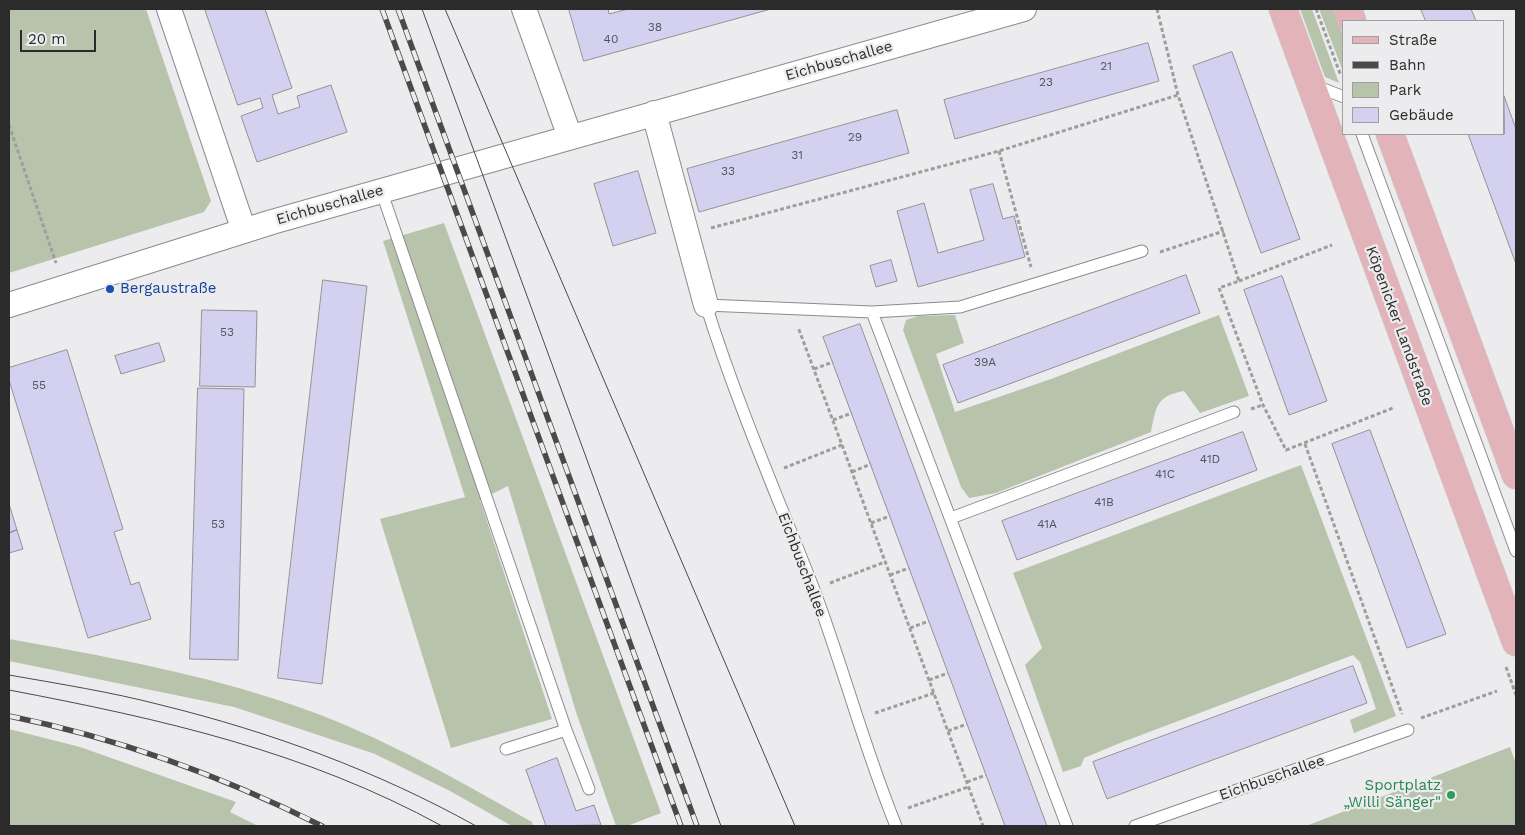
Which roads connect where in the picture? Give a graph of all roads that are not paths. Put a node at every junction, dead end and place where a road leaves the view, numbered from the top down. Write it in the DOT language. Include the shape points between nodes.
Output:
graph roads {
  1 [pos="168,9"];
  2 [pos="524,9"];
  3 [pos="1024,9"];
  4 [pos="1283,9"];
  5 [pos="1309,83"];
  6 [pos="1342,96"];
  7 [pos="654,113"];
  8 [pos="1362,135"];
  9 [pos="1390,135"];
  10 [pos="570,137"];
  11 [pos="382,190"];
  12 [pos="244,231"];
  13 [pos="1142,251"];
  14 [pos="9,305"];
  15 [pos="706,305"];
  16 [pos="872,312"];
  17 [pos="1234,412"];
  18 [pos="1516,475"];
  19 [pos="951,518"];
  20 [pos="1516,551"];
  21 [pos="1516,642"];
  22 [pos="566,730"];
  23 [pos="1408,730"];
  24 [pos="506,749"];
  25 [pos="589,789"];
  26 [pos="896,826"];
  27 [pos="1067,826"];
  28 [pos="1135,826"];
  1 -- 12 [label="street"];
  2 -- 10 [label="street"];
  3 -- 7 [label="street, Eichbuschallee"];
  4 -- 5 [label="main road, Köpenicker Landstraße"];
  5 -- 6 [label="lane"];
  5 -- 21 [label="main road, Köpenicker Landstraße"];
  7 -- 10 [label="street, Eichbuschallee"];
  7 -- 15 [label="street, Eichbuschallee"];
  8 -- 20 [label="lane"];
  9 -- 18 [label="main road"];
  10 -- 11 [label="street, Eichbuschallee"];
  11 -- 12 [label="street, Eichbuschallee"];
  11 -- 22 [label="lane"];
  12 -- 14 [label="street, Eichbuschallee"];
  13 -- 16 [label="lane" via="960,307"];
  15 -- 16 [label="lane"];
  15 -- 26 [label="lane, Eichbuschallee" via="767,474 814,589 856,720"];
  16 -- 19 [label="lane"];
  17 -- 19 [label="lane"];
  19 -- 27 [label="lane"];
  22 -- 24 [label="lane"];
  22 -- 25 [label="lane"];
  23 -- 28 [label="lane, Eichbuschallee"];
}
